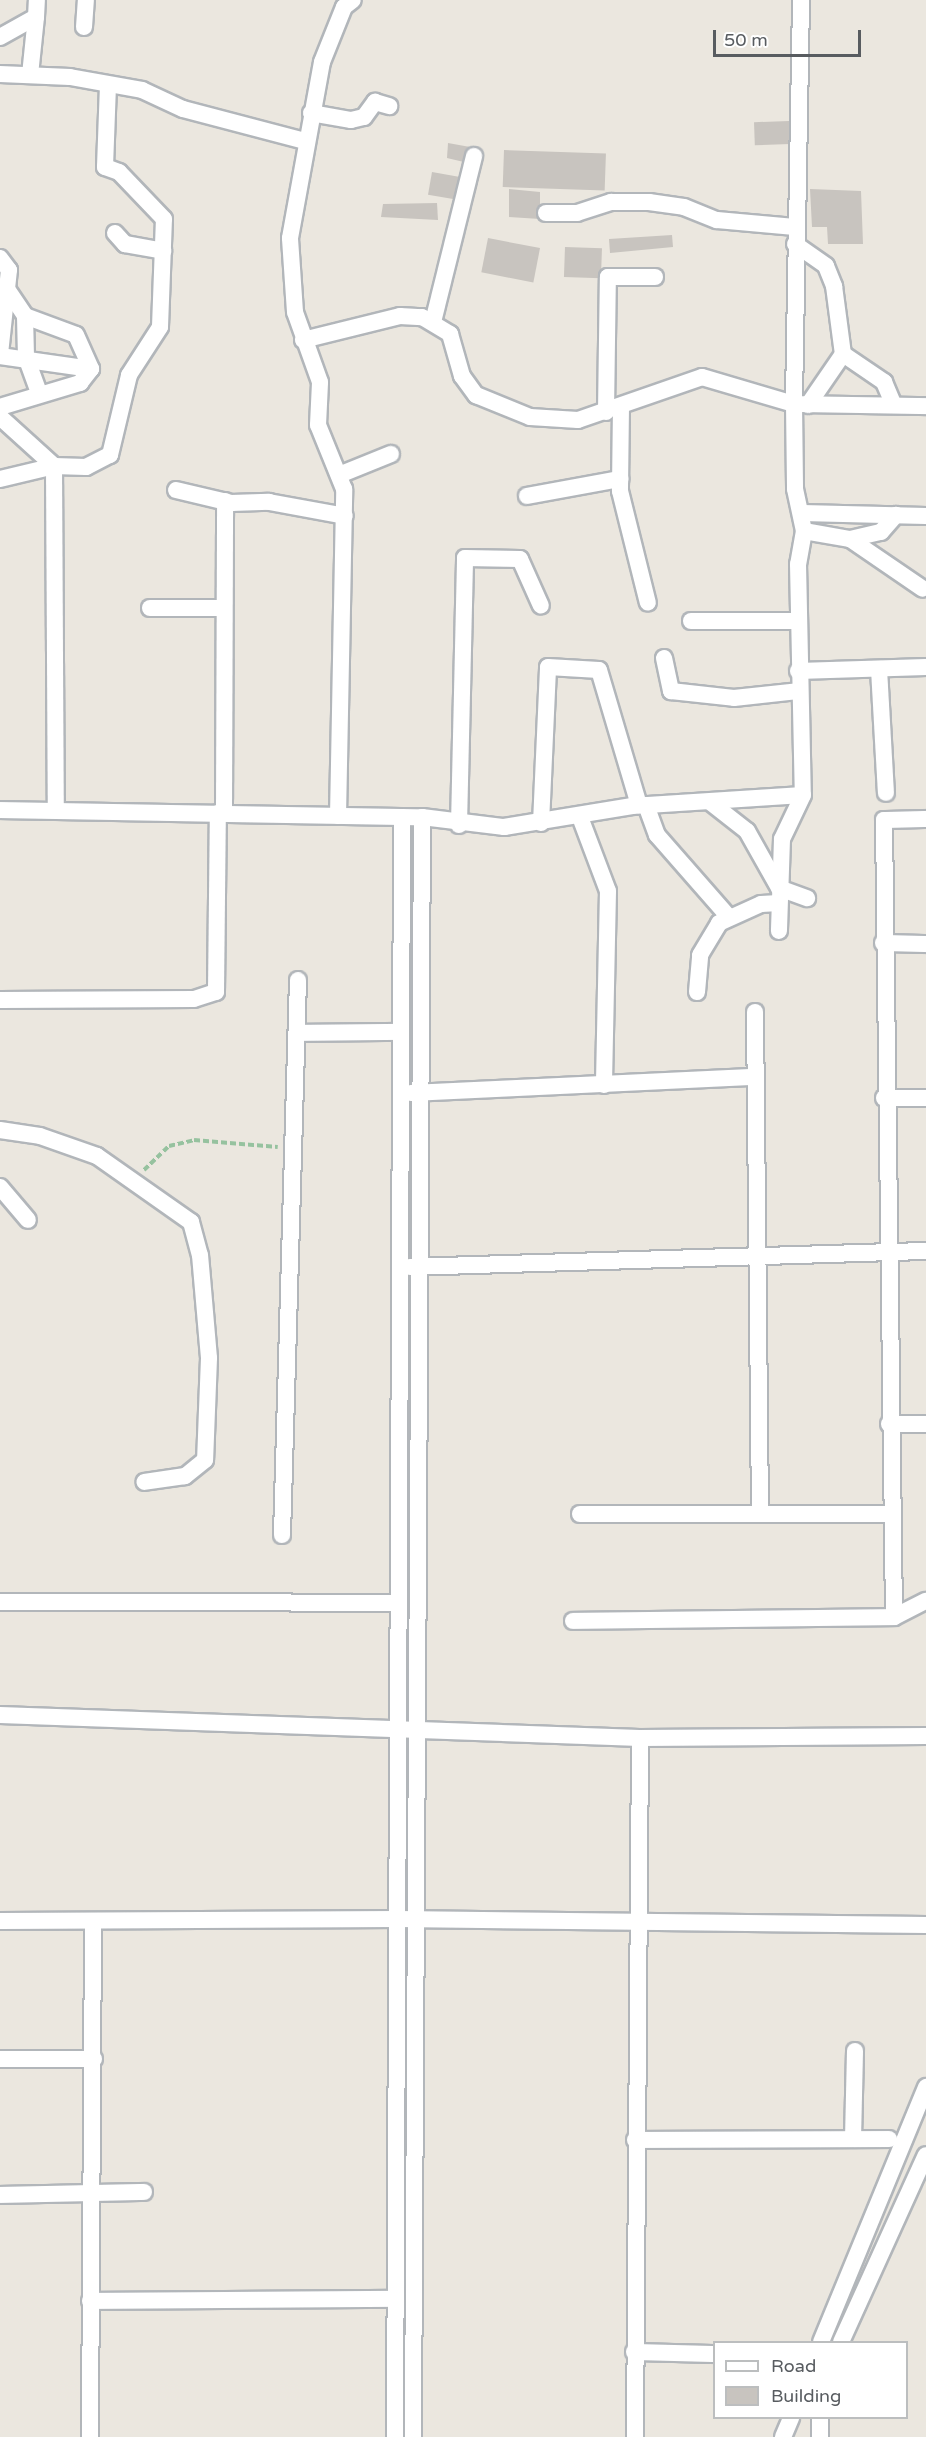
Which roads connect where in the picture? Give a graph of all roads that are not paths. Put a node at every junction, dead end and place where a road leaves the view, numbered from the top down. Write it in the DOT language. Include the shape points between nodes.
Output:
graph roads {
  1 [pos="37,0"];
  2 [pos="86,0"];
  3 [pos="353,0"];
  4 [pos="801,0"];
  5 [pos="36,17"];
  6 [pos="84,27"];
  7 [pos="0,37"];
  8 [pos="0,74"];
  9 [pos="30,75"];
  10 [pos="108,85"];
  11 [pos="390,106"];
  12 [pos="311,113"];
  13 [pos="305,141"];
  14 [pos="474,156"];
  15 [pos="546,213"];
  16 [pos="795,227"];
  17 [pos="115,233"];
  18 [pos="795,244"];
  19 [pos="163,251"];
  20 [pos="0,258"];
  21 [pos="655,277"];
  22 [pos="7,289"];
  23 [pos="25,316"];
  24 [pos="433,322"];
  25 [pos="303,340"];
  26 [pos="843,354"];
  27 [pos="0,355"];
  28 [pos="26,357"];
  29 [pos="91,369"];
  30 [pos="39,393"];
  31 [pos="801,404"];
  32 [pos="894,405"];
  33 [pos="926,406"];
  34 [pos="0,407"];
  35 [pos="614,409"];
  36 [pos="0,417"];
  37 [pos="391,454"];
  38 [pos="54,466"];
  39 [pos="339,475"];
  40 [pos="0,479"];
  41 [pos="620,479"];
  42 [pos="176,490"];
  43 [pos="527,496"];
  44 [pos="225,501"];
  45 [pos="802,513"];
  46 [pos="896,515"];
  47 [pos="345,516"];
  48 [pos="926,516"];
  49 [pos="804,531"];
  50 [pos="850,539"];
  51 [pos="923,589"];
  52 [pos="648,603"];
  53 [pos="541,606"];
  54 [pos="150,608"];
  55 [pos="224,608"];
  56 [pos="691,621"];
  57 [pos="797,621"];
  58 [pos="664,658"];
  59 [pos="926,667"];
  60 [pos="879,669"];
  61 [pos="798,671"];
  62 [pos="798,691"];
  63 [pos="886,793"];
  64 [pos="803,795"];
  65 [pos="710,802"];
  66 [pos="642,805"];
  67 [pos="56,809"];
  68 [pos="0,810"];
  69 [pos="221,813"];
  70 [pos="338,816"];
  71 [pos="402,817"];
  72 [pos="422,817"];
  73 [pos="580,817"];
  74 [pos="926,819"];
  75 [pos="541,823"];
  76 [pos="459,825"];
  77 [pos="779,896"];
  78 [pos="807,898"];
  79 [pos="728,916"];
  80 [pos="779,931"];
  81 [pos="883,943"];
  82 [pos="926,944"];
  83 [pos="298,981"];
  84 [pos="697,992"];
  85 [pos="0,1000"];
  86 [pos="755,1012"];
  87 [pos="401,1032"];
  88 [pos="297,1033"];
  89 [pos="756,1077"];
  90 [pos="604,1085"];
  91 [pos="401,1093"];
  92 [pos="421,1093"];
  93 [pos="884,1098"];
  94 [pos="926,1098"];
  95 [pos="0,1130"];
  96 [pos="0,1186"];
  97 [pos="28,1220"];
  98 [pos="885,1250"];
  99 [pos="926,1251"];
  100 [pos="761,1255"];
  101 [pos="420,1267"];
  102 [pos="400,1268"];
  103 [pos="889,1424"];
  104 [pos="926,1424"];
  105 [pos="144,1482"];
  106 [pos="580,1514"];
  107 [pos="760,1514"];
  108 [pos="890,1514"];
  109 [pos="282,1536"];
  110 [pos="926,1601"];
  111 [pos="0,1602"];
  112 [pos="399,1603"];
  113 [pos="894,1617"];
  114 [pos="573,1621"];
  115 [pos="0,1715"];
  116 [pos="400,1730"];
  117 [pos="420,1731"];
  118 [pos="926,1736"];
  119 [pos="640,1738"];
  120 [pos="398,1919"];
  121 [pos="419,1919"];
  122 [pos="0,1921"];
  123 [pos="93,1922"];
  124 [pos="641,1924"];
  125 [pos="926,1925"];
  126 [pos="855,2050"];
  127 [pos="0,2059"];
  128 [pos="94,2059"];
  129 [pos="926,2087"];
  130 [pos="853,2139"];
  131 [pos="889,2139"];
  132 [pos="635,2140"];
  133 [pos="926,2155"];
  134 [pos="144,2192"];
  135 [pos="92,2194"];
  136 [pos="0,2195"];
  137 [pos="395,2299"];
  138 [pos="90,2301"];
  139 [pos="822,2341"];
  140 [pos="842,2341"];
  141 [pos="634,2352"];
  142 [pos="713,2354"];
  143 [pos="791,2419"];
  144 [pos="820,2419"];
  145 [pos="90,2437"];
  146 [pos="395,2437"];
  147 [pos="413,2437"];
  148 [pos="635,2437"];
  149 [pos="783,2437"];
  150 [pos="820,2437"];
  1 -- 5 [label="street"];
  2 -- 6 [label="street"];
  3 -- 12 [label="street" via="333,31"];
  4 -- 16 [label="street"];
  5 -- 7 [label="street"];
  5 -- 9 [label="street"];
  8 -- 9 [label="street"];
  9 -- 10 [label="street"];
  10 -- 13 [label="street" via="142,90 183,109"];
  10 -- 19 [label="street" via="105,167 119,171 164,219"];
  11 -- 12 [label="street" via="375,102 369,114 351,120"];
  12 -- 13 [label="street"];
  13 -- 25 [label="street" via="290,238 295,312"];
  14 -- 24 [label="street"];
  15 -- 16 [label="street" via="577,213 611,202 650,202 684,207 717,220"];
  16 -- 18 [label="street"];
  17 -- 19 [label="street" via="125,244"];
  18 -- 26 [label="street" via="826,266 834,286"];
  18 -- 31 [label="street"];
  19 -- 38 [label="street" via="160,327 129,375 110,455 86,467"];
  20 -- 22 [label="street" via="9,270"];
  21 -- 35 [label="street" via="608,277"];
  22 -- 23 [label="street"];
  22 -- 27 [label="street"];
  23 -- 28 [label="street"];
  23 -- 29 [label="street" via="76,335"];
  24 -- 25 [label="street" via="399,316"];
  24 -- 35 [label="street" via="457,346 469,388 492,404 515,414 565,420"];
  25 -- 39 [label="street" via="316,362 318,424"];
  26 -- 31 [label="street" via="825,387"];
  26 -- 32 [label="street" via="884,382"];
  27 -- 28 [label="street"];
  28 -- 29 [label="street"];
  28 -- 30 [label="street"];
  29 -- 30 [label="street" via="80,383"];
  30 -- 34 [label="street"];
  31 -- 32 [label="street"];
  31 -- 35 [label="street" via="702,377"];
  31 -- 45 [label="street" via="795,489"];
  32 -- 33 [label="street"];
  35 -- 41 [label="street"];
  36 -- 38 [label="street"];
  37 -- 39 [label="street"];
  38 -- 40 [label="street"];
  38 -- 67 [label="street"];
  39 -- 47 [label="street"];
  41 -- 43 [label="street"];
  41 -- 52 [label="street"];
  42 -- 44 [label="street"];
  44 -- 47 [label="street" via="269,502"];
  44 -- 55 [label="street"];
  45 -- 46 [label="street"];
  45 -- 49 [label="street"];
  46 -- 48 [label="street"];
  46 -- 50 [label="street" via="881,532"];
  47 -- 70 [label="street"];
  49 -- 50 [label="street"];
  49 -- 57 [label="street" via="798,564"];
  50 -- 51 [label="street"];
  53 -- 76 [label="street" via="520,559 465,558"];
  54 -- 55 [label="street"];
  55 -- 69 [label="street"];
  56 -- 57 [label="street"];
  57 -- 61 [label="street"];
  58 -- 62 [label="street" via="671,691 734,698"];
  59 -- 60 [label="street"];
  60 -- 61 [label="street"];
  60 -- 63 [label="street"];
  61 -- 62 [label="street"];
  62 -- 64 [label="street"];
  64 -- 65 [label="street"];
  64 -- 77 [label="street" via="782,839"];
  65 -- 66 [label="street"];
  65 -- 77 [label="street" via="747,831"];
  66 -- 73 [label="street"];
  66 -- 75 [label="street" via="599,669 548,667"];
  66 -- 79 [label="street" via="657,835"];
  67 -- 68 [label="street"];
  67 -- 69 [label="street"];
  69 -- 70 [label="street"];
  69 -- 85 [label="street" via="216,992 194,999"];
  70 -- 71 [label="street"];
  71 -- 72 [label="street"];
  71 -- 87 [label="street"];
  72 -- 76 [label="street"];
  72 -- 92 [label="street"];
  73 -- 75 [label="street"];
  73 -- 90 [label="street" via="608,891"];
  74 -- 81 [label="street" via="884,820"];
  75 -- 76 [label="street"];
  77 -- 78 [label="street"];
  77 -- 79 [label="street"];
  77 -- 80 [label="street"];
  79 -- 84 [label="street" via="700,955"];
  81 -- 82 [label="street"];
  81 -- 93 [label="street"];
  83 -- 88 [label="street"];
  86 -- 89 [label="street"];
  87 -- 88 [label="street"];
  87 -- 91 [label="street"];
  88 -- 109 [label="street"];
  89 -- 90 [label="street"];
  89 -- 100 [label="street"];
  90 -- 92 [label="street"];
  91 -- 92 [label="street"];
  91 -- 102 [label="street"];
  92 -- 101 [label="street"];
  93 -- 94 [label="street"];
  93 -- 98 [label="street"];
  95 -- 105 [label="street" via="75,1146 136,1180 191,1222 201,1255 209,1358 205,1460 185,1476"];
  96 -- 97 [label="street"];
  98 -- 99 [label="street"];
  98 -- 100 [label="street"];
  98 -- 103 [label="street"];
  100 -- 101 [label="street"];
  100 -- 107 [label="street"];
  101 -- 102 [label="street"];
  101 -- 117 [label="street"];
  102 -- 112 [label="street"];
  103 -- 104 [label="street"];
  103 -- 108 [label="street"];
  106 -- 107 [label="street"];
  107 -- 108 [label="street"];
  108 -- 113 [label="street"];
  110 -- 113 [label="street"];
  111 -- 112 [label="street"];
  112 -- 116 [label="street"];
  113 -- 114 [label="street"];
  115 -- 116 [label="street"];
  116 -- 117 [label="street"];
  116 -- 120 [label="street"];
  117 -- 119 [label="street"];
  117 -- 121 [label="street"];
  118 -- 119 [label="street"];
  119 -- 124 [label="street"];
  120 -- 121 [label="street"];
  120 -- 123 [label="street"];
  120 -- 137 [label="street"];
  121 -- 124 [label="street"];
  121 -- 147 [label="street"];
  122 -- 123 [label="street"];
  123 -- 128 [label="street"];
  124 -- 125 [label="street"];
  124 -- 132 [label="street"];
  126 -- 130 [label="street"];
  127 -- 128 [label="street"];
  128 -- 135 [label="street"];
  129 -- 139 [label="street"];
  130 -- 131 [label="street"];
  130 -- 132 [label="street"];
  132 -- 141 [label="street"];
  133 -- 140 [label="street"];
  134 -- 135 [label="street"];
  135 -- 136 [label="street"];
  135 -- 138 [label="street"];
  137 -- 138 [label="street"];
  137 -- 146 [label="street"];
  138 -- 145 [label="street"];
  141 -- 142 [label="street"];
  141 -- 148 [label="street"];
  143 -- 149 [label="street"];
  144 -- 150 [label="street"];
}
